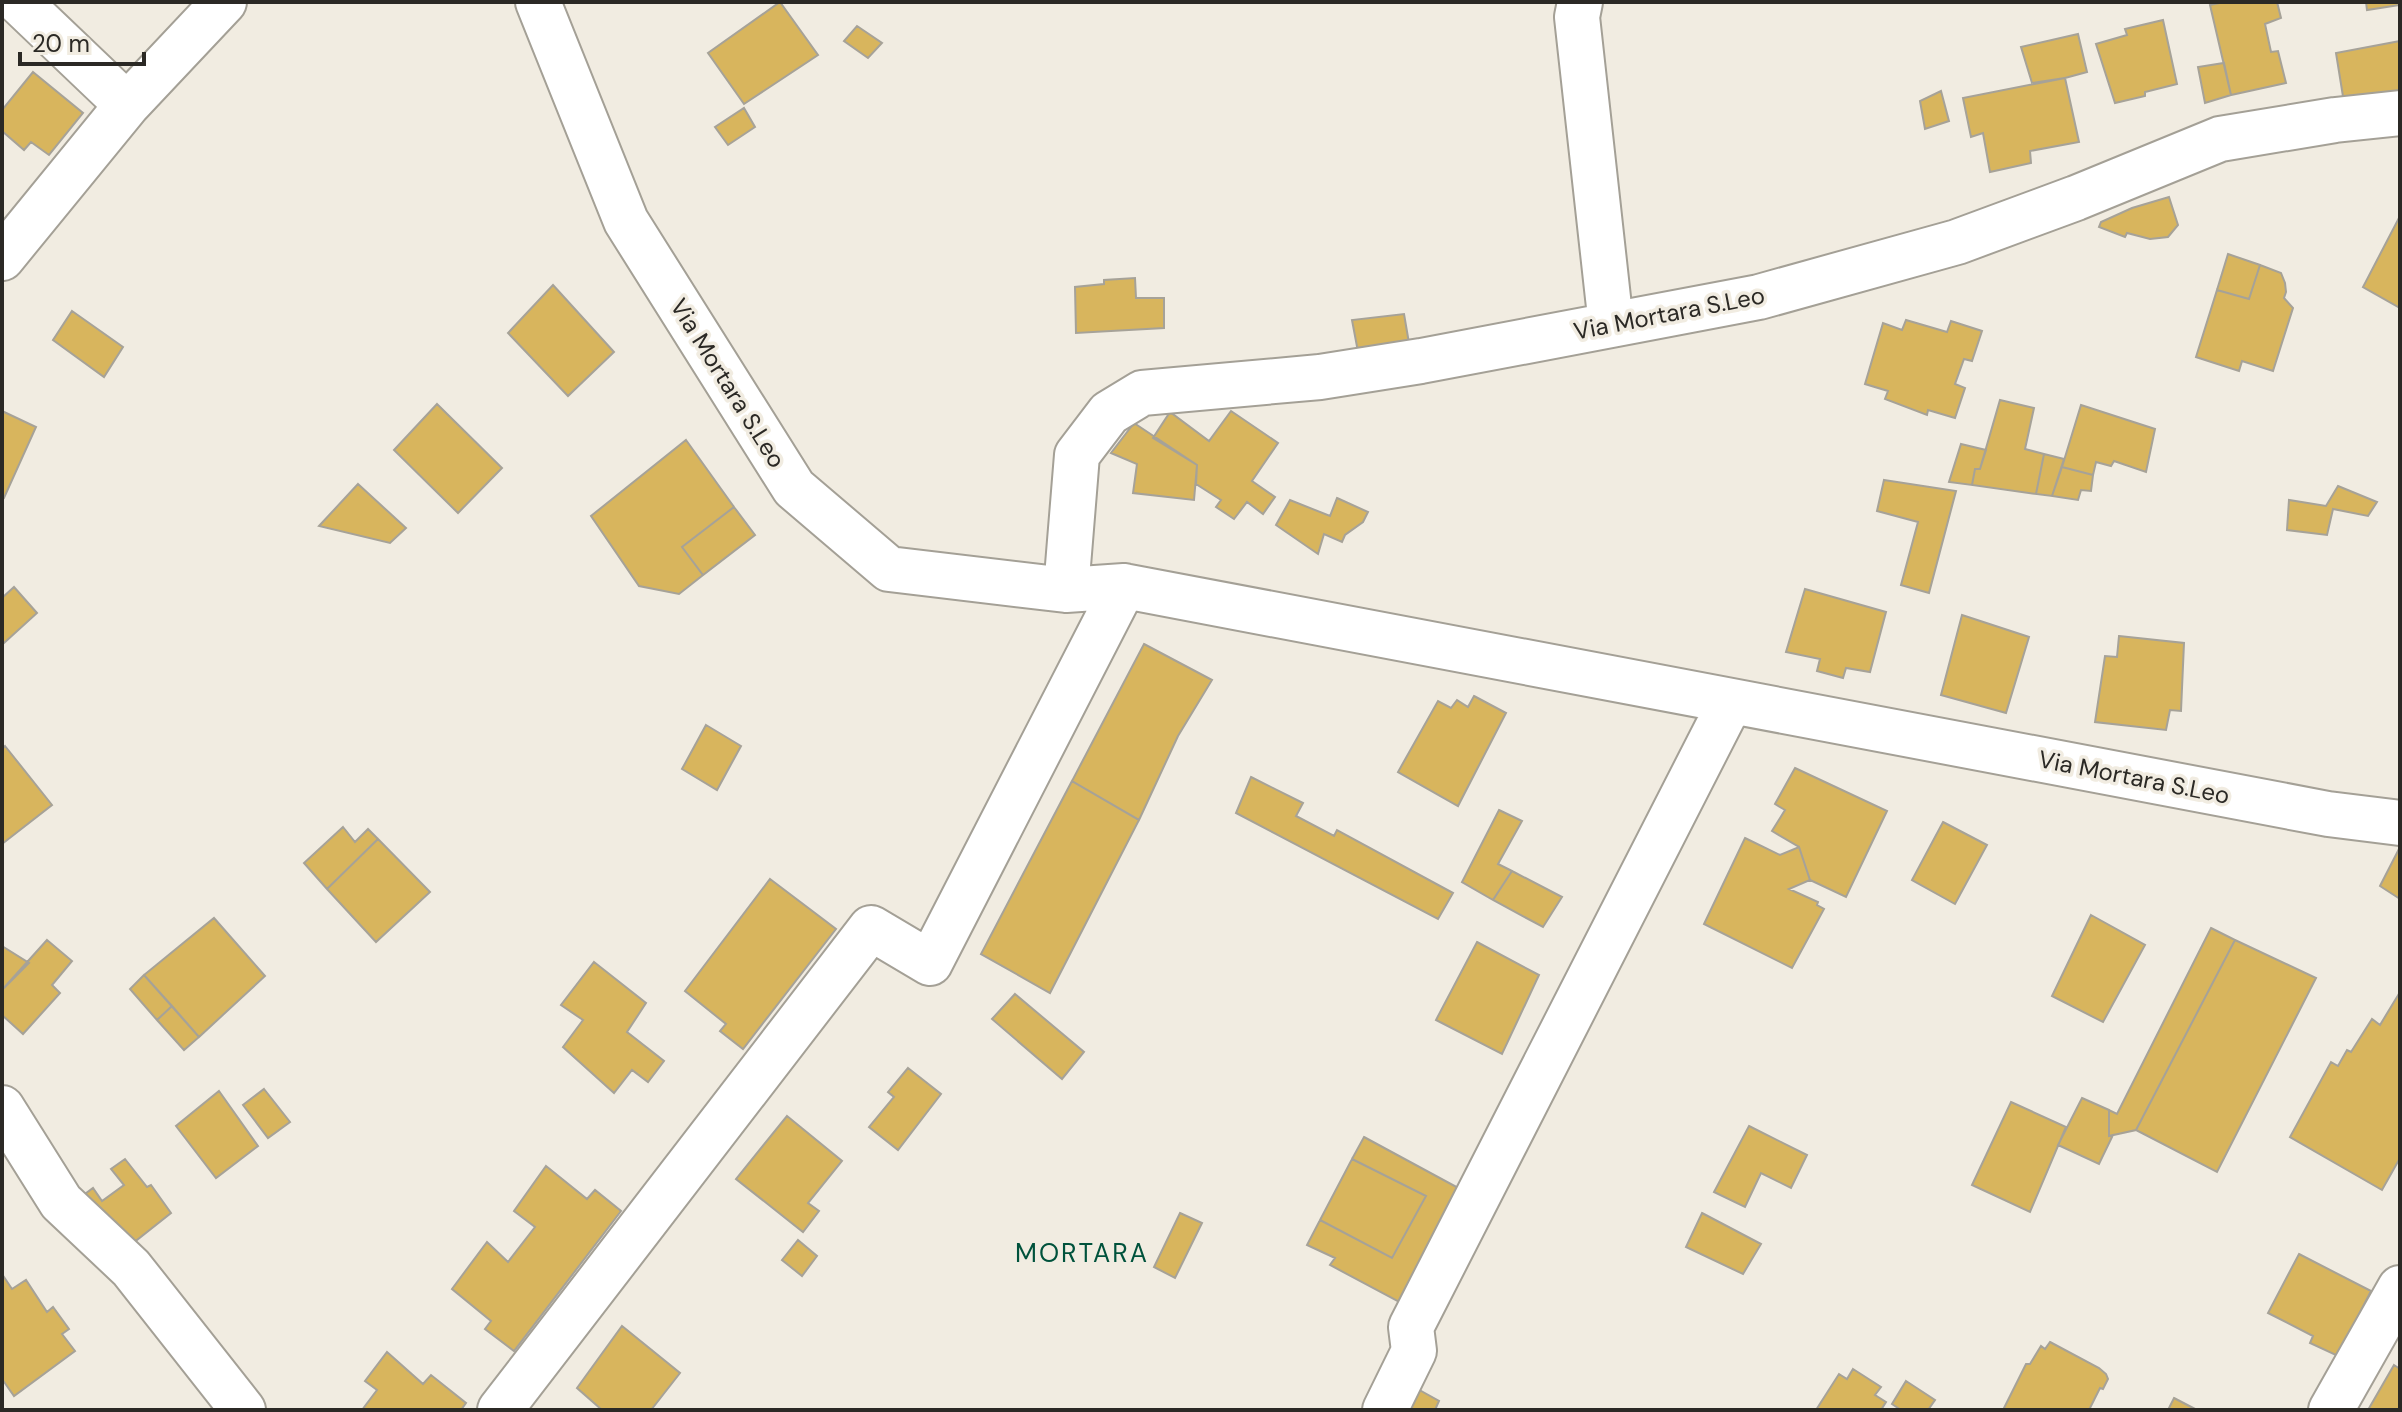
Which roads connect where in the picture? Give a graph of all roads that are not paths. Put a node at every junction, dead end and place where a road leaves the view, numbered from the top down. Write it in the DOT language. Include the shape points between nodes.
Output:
graph roads {
  1 [pos="19,2"];
  2 [pos="224,2"];
  3 [pos="538,2"];
  4 [pos="1580,2"];
  5 [pos="127,105"];
  6 [pos="2400,113"];
  7 [pos="2,258"];
  8 [pos="1611,325"];
  9 [pos="1124,586"];
  10 [pos="1066,590"];
  11 [pos="1731,701"];
  12 [pos="2400,823"];
  13 [pos="2,1108"];
  14 [pos="2400,1288"];
  15 [pos="243,1410"];
  16 [pos="500,1410"];
  17 [pos="1385,1410"];
  18 [pos="2331,1410"];
  1 -- 5 [label="street"];
  2 -- 5 [label="street"];
  3 -- 10 [label="street, Via Mortara S.Leo" via="626,221 794,488 889,569"];
  4 -- 8 [label="street" via="1577,17"];
  5 -- 7 [label="street"];
  6 -- 8 [label="street, Via Mortara S.Leo" via="2220,139 1957,242 1759,297"];
  8 -- 10 [label="street, Via Mortara S.Leo" via="1320,377 1142,393 1109,413 1077,455"];
  9 -- 10 [label="street, Via Mortara S.Leo"];
  9 -- 11 [label="street, Via Mortara S.Leo"];
  9 -- 16 [label="street" via="930,963 871,928"];
  11 -- 12 [label="street, Via Mortara S.Leo" via="2328,814"];
  11 -- 17 [label="street" via="1411,1327 1414,1351"];
  13 -- 15 [label="street" via="61,1202 131,1268"];
  14 -- 18 [label="street"];
}
